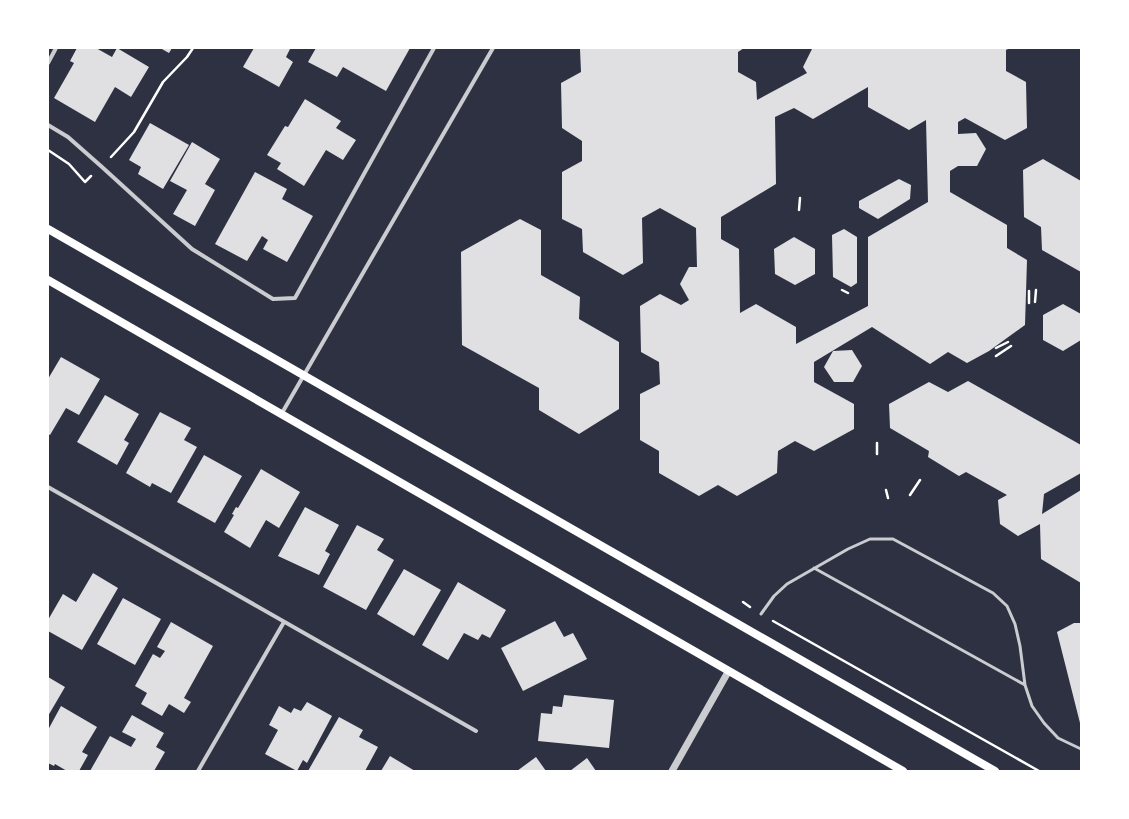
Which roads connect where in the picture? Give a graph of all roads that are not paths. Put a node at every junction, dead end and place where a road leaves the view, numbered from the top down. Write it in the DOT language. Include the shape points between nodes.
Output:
graph roads {
  1 [pos="56,48"];
  2 [pos="434,48"];
  3 [pos="493,48"];
  4 [pos="48,63"];
  5 [pos="48,125"];
  6 [pos="48,229"];
  7 [pos="48,280"];
  8 [pos="304,376"];
  9 [pos="282,413"];
  10 [pos="48,487"];
  11 [pos="814,568"];
  12 [pos="760,614"];
  13 [pos="284,622"];
  14 [pos="728,672"];
  15 [pos="1025,685"];
  16 [pos="476,731"];
  17 [pos="1081,749"];
  18 [pos="198,771"];
  19 [pos="672,771"];
  20 [pos="903,771"];
  21 [pos="995,771"];
  1 -- 4 [label="street"];
  2 -- 5 [label="street" via="295,298 273,299 192,249 102,166 68,137"];
  3 -- 8 [label="street"];
  6 -- 8 [label="main road"];
  7 -- 9 [label="main road"];
  8 -- 9 [label="street"];
  8 -- 21 [label="main road"];
  9 -- 14 [label="main road"];
  10 -- 13 [label="street"];
  11 -- 12 [label="lane" via="787,584"];
  11 -- 15 [label="lane"];
  11 -- 15 [label="lane" via="848,548 870,539 893,539 993,593 1007,606 1014,624 1020,646"];
  13 -- 16 [label="street"];
  13 -- 18 [label="street"];
  14 -- 19 [label="street"];
  14 -- 20 [label="main road"];
  15 -- 17 [label="lane" via="1032,706 1044,723 1058,738"];
}
